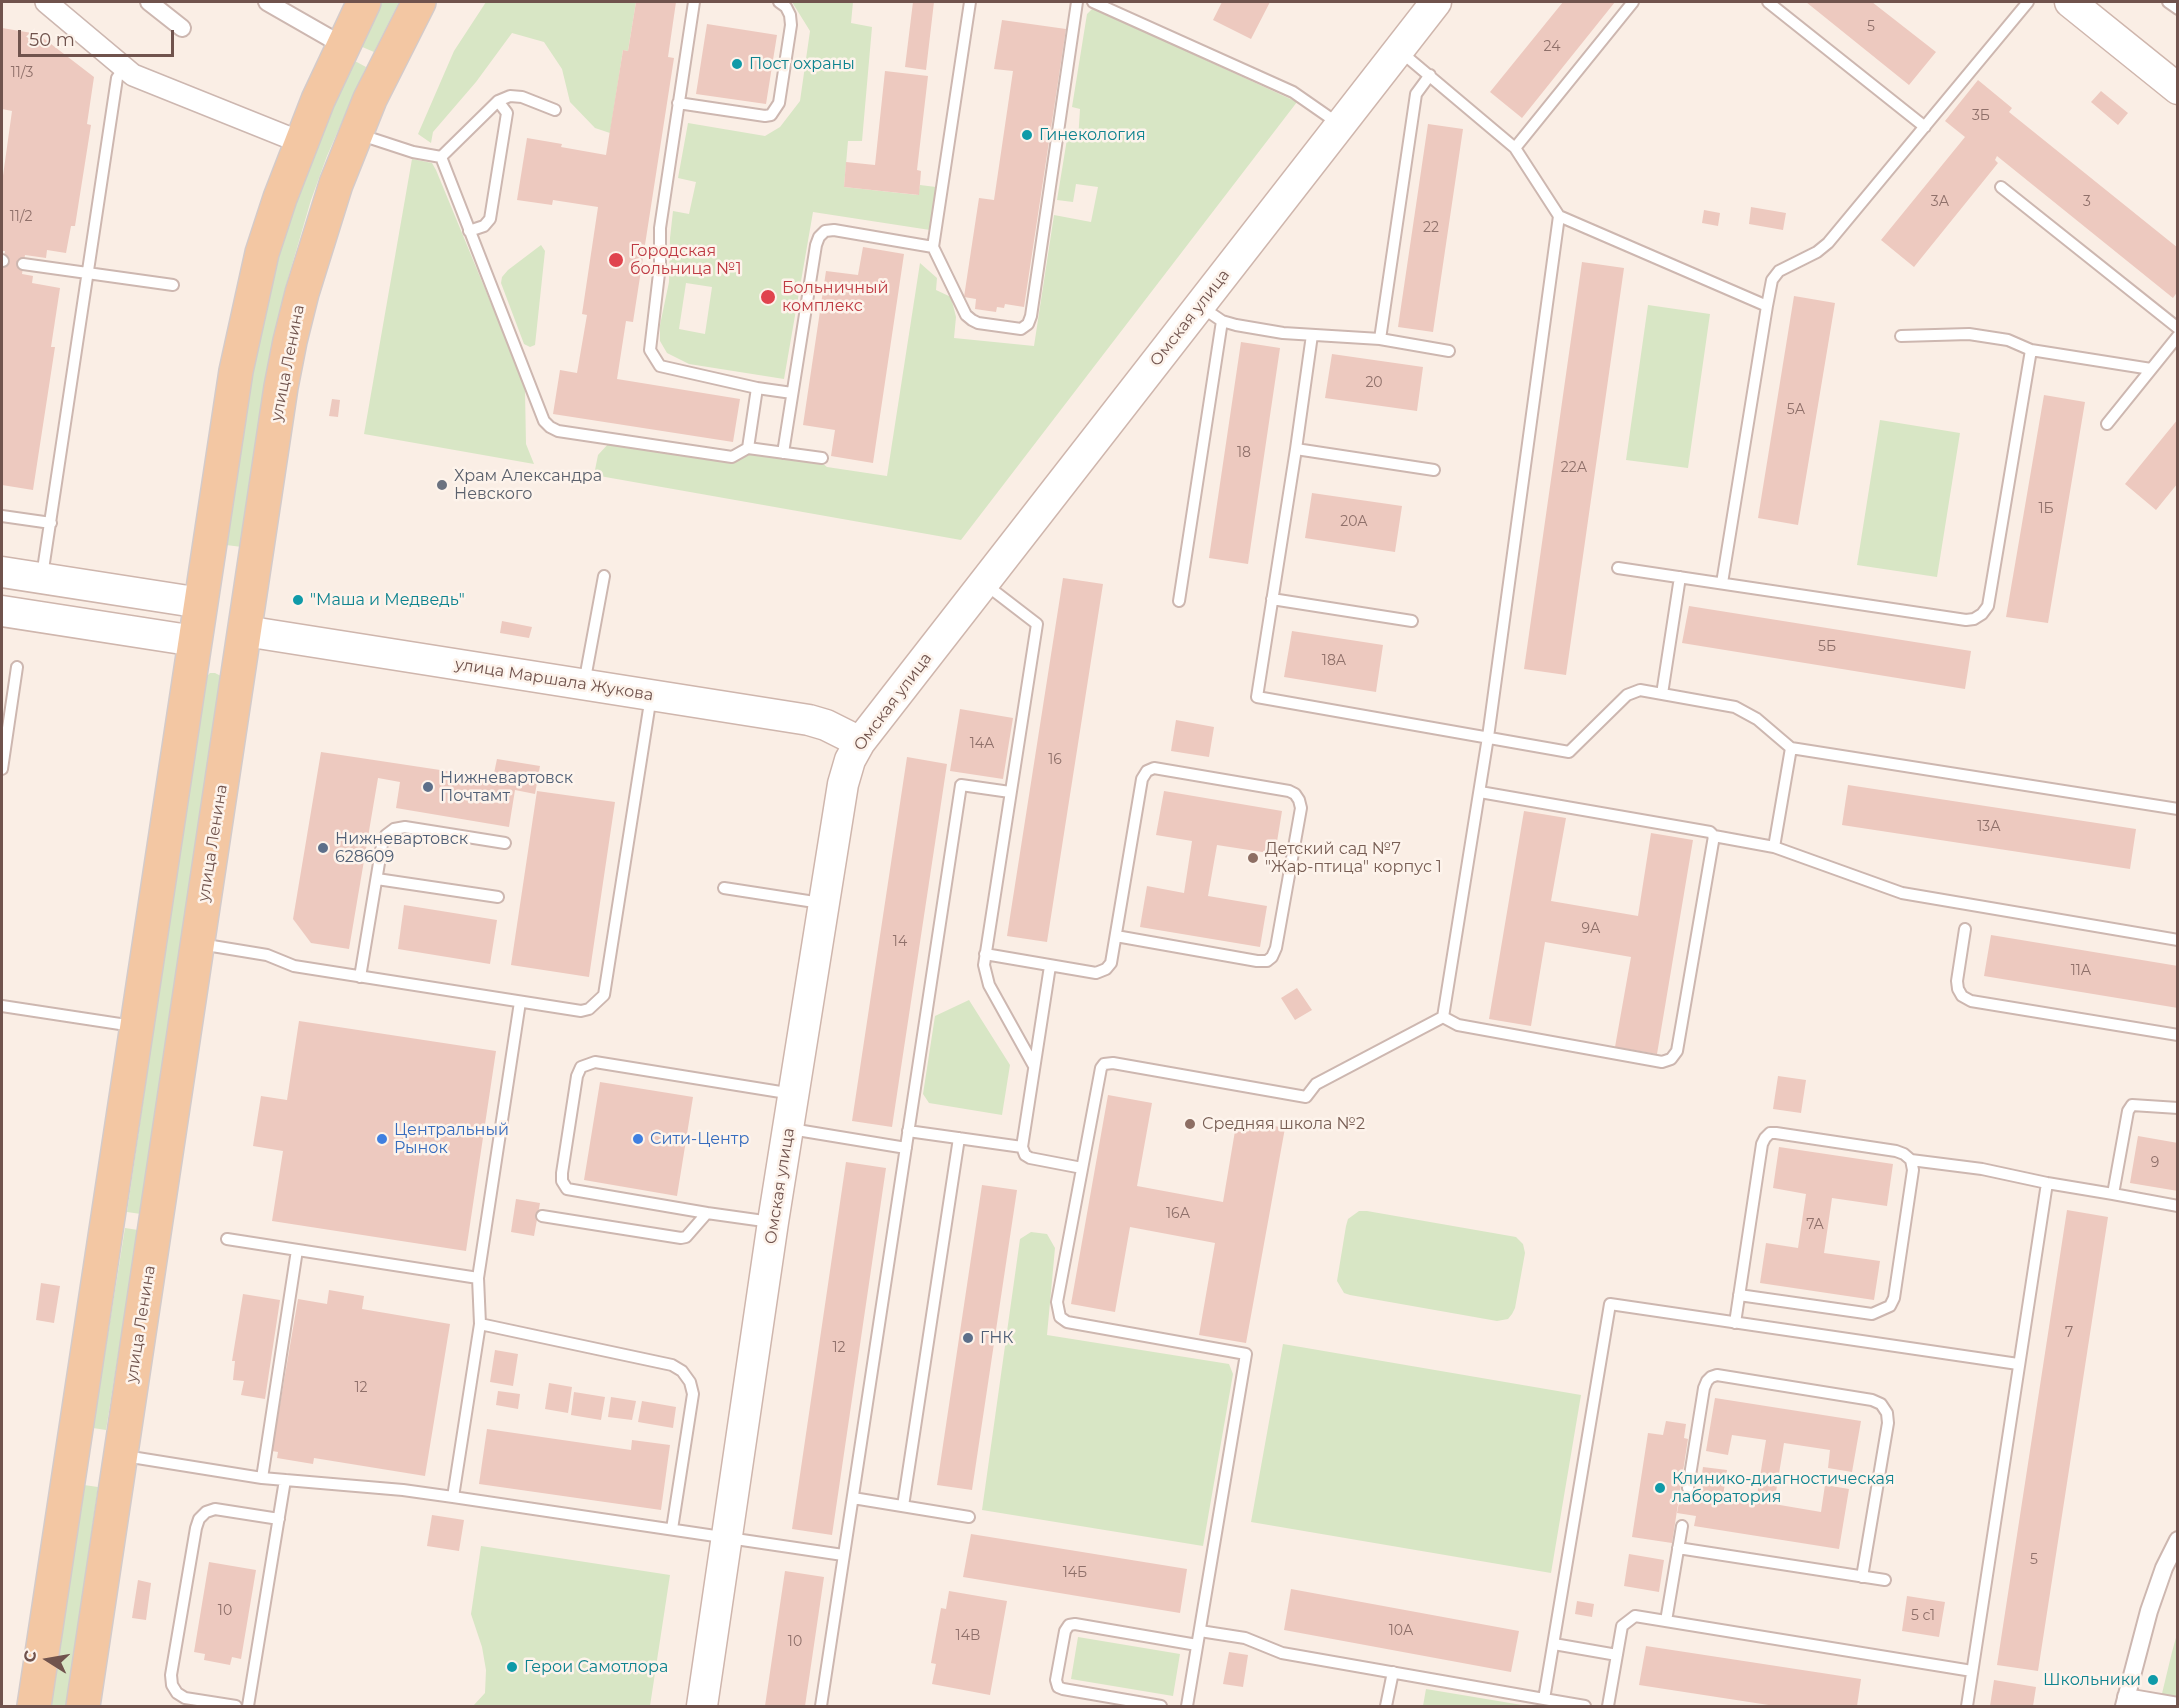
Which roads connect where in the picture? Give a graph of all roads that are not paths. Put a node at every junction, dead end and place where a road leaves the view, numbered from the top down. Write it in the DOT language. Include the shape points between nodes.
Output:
graph roads {
  1 [pos="46,2"];
  2 [pos="149,2"];
  3 [pos="267,2"];
  4 [pos="364,2"];
  5 [pos="419,2"];
  6 [pos="694,2"];
  7 [pos="779,2"];
  8 [pos="970,2"];
  9 [pos="1077,2"];
  10 [pos="1093,2"];
  11 [pos="1436,2"];
  12 [pos="1633,2"];
  13 [pos="1768,2"];
  14 [pos="2028,2"];
  15 [pos="2070,2"];
  16 [pos="2168,2"];
  17 [pos="2178,9"];
  18 [pos="182,28"];
  19 [pos="342,45"];
  20 [pos="1398,50"];
  21 [pos="124,68"];
  22 [pos="1430,75"];
  23 [pos="2178,89"];
  24 [pos="498,101"];
  25 [pos="678,103"];
  26 [pos="555,110"];
  27 [pos="1340,125"];
  28 [pos="1925,127"];
  29 [pos="355,133"];
  30 [pos="300,142"];
  31 [pos="1515,148"];
  32 [pos="441,157"];
  33 [pos="2001,187"];
  34 [pos="1559,216"];
  35 [pos="469,231"];
  36 [pos="933,247"];
  37 [pos="23,264"];
  38 [pos="89,273"];
  39 [pos="173,285"];
  40 [pos="1767,306"];
  41 [pos="1211,313"];
  42 [pos="2178,328"];
  43 [pos="1312,335"];
  44 [pos="1900,336"];
  45 [pos="2178,336"];
  46 [pos="1380,339"];
  47 [pos="2031,350"];
  48 [pos="1449,351"];
  49 [pos="2151,369"];
  50 [pos="757,388"];
  51 [pos="792,393"];
  52 [pos="2107,424"];
  53 [pos="748,448"];
  54 [pos="1296,449"];
  55 [pos="783,453"];
  56 [pos="822,458"];
  57 [pos="1434,470"];
  58 [pos="2,516"];
  59 [pos="51,523"];
  60 [pos="1618,568"];
  61 [pos="2,572"];
  62 [pos="604,576"];
  63 [pos="1680,577"];
  64 [pos="42,579"];
  65 [pos="1722,583"];
  66 [pos="985,584"];
  67 [pos="1272,599"];
  68 [pos="1179,601"];
  69 [pos="201,603"];
  70 [pos="2,611"];
  71 [pos="1412,621"];
  72 [pos="245,631"];
  73 [pos="195,641"];
  74 [pos="17,667"];
  75 [pos="584,684"];
  76 [pos="1662,694"];
  77 [pos="651,695"];
  78 [pos="1488,737"];
  79 [pos="860,742"];
  80 [pos="1791,748"];
  81 [pos="2,769"];
  82 [pos="1010,792"];
  83 [pos="1480,792"];
  84 [pos="2178,809"];
  85 [pos="1714,836"];
  86 [pos="505,843"];
  87 [pos="1774,846"];
  88 [pos="377,879"];
  89 [pos="724,888"];
  90 [pos="498,897"];
  91 [pos="824,904"];
  92 [pos="1965,929"];
  93 [pos="1116,936"];
  94 [pos="2178,940"];
  95 [pos="197,944"];
  96 [pos="985,954"];
  97 [pos="1050,966"];
  98 [pos="360,977"];
  99 [pos="520,1002"];
  100 [pos="2,1006"];
  101 [pos="1443,1017"];
  102 [pos="136,1026"];
  103 [pos="2178,1035"];
  104 [pos="1034,1066"];
  105 [pos="794,1094"];
  106 [pos="2178,1108"];
  107 [pos="789,1129"];
  108 [pos="908,1131"];
  109 [pos="959,1138"];
  110 [pos="1022,1147"];
  111 [pos="906,1148"];
  112 [pos="1911,1160"];
  113 [pos="1082,1168"];
  114 [pos="2048,1183"];
  115 [pos="2113,1194"];
  116 [pos="2178,1206"];
  117 [pos="707,1213"];
  118 [pos="542,1216"];
  119 [pos="773,1222"];
  120 [pos="227,1239"];
  121 [pos="297,1250"];
  122 [pos="478,1278"];
  123 [pos="1739,1295"];
  124 [pos="1735,1323"];
  125 [pos="480,1324"];
  126 [pos="2018,1364"];
  127 [pos="72,1455"];
  128 [pos="120,1459"];
  129 [pos="262,1478"];
  130 [pos="285,1480"];
  131 [pos="1688,1488"];
  132 [pos="453,1497"];
  133 [pos="853,1498"];
  134 [pos="903,1506"];
  135 [pos="969,1517"];
  136 [pos="279,1519"];
  137 [pos="1682,1526"];
  138 [pos="672,1529"];
  139 [pos="727,1538"];
  140 [pos="2178,1540"];
  141 [pos="1678,1548"];
  142 [pos="843,1555"];
  143 [pos="1862,1576"];
  144 [pos="1885,1580"];
  145 [pos="1666,1621"];
  146 [pos="1200,1631"];
  147 [pos="1554,1644"];
  148 [pos="1197,1645"];
  149 [pos="1617,1655"];
  150 [pos="1972,1671"];
  151 [pos="1393,1672"];
  152 [pos="1544,1699"];
  153 [pos="2125,1702"];
  154 [pos="1191,1706"];
  155 [pos="2178,1706"];
  156 [pos="34,1707"];
  157 [pos="83,1707"];
  158 [pos="236,1707"];
  159 [pos="248,1707"];
  160 [pos="702,1707"];
  161 [pos="821,1707"];
  162 [pos="1161,1707"];
  163 [pos="1386,1707"];
  164 [pos="1585,1707"];
  165 [pos="1608,1707"];
  166 [pos="1966,1707"];
  1 -- 21 [label="street"];
  2 -- 18 [label="street"];
  3 -- 19 [label="street"];
  4 -- 19 [label="main road"];
  5 -- 29 [label="main road, улица Ленина"];
  6 -- 25 [label="lane"];
  7 -- 25 [label="lane" via="786,7 791,24 779,103 771,115"];
  8 -- 36 [label="lane"];
  9 -- 36 [label="lane" via="1028,324 1021,328 972,320"];
  10 -- 27 [label="lane" via="1293,92"];
  11 -- 20 [label="main road, Омская улица"];
  12 -- 31 [label="lane"];
  13 -- 28 [label="lane"];
  14 -- 28 [label="lane"];
  15 -- 23 [label="main road"];
  16 -- 17 [label="lane"];
  19 -- 30 [label="main road"];
  20 -- 22 [label="lane"];
  20 -- 27 [label="main road, Омская улица"];
  21 -- 30 [label="street"];
  21 -- 38 [label="lane" via="117,78"];
  22 -- 31 [label="lane"];
  22 -- 46 [label="lane" via="1416,94"];
  24 -- 26 [label="lane" via="522,97"];
  24 -- 32 [label="lane"];
  24 -- 35 [label="lane" via="507,112 490,219 484,226"];
  25 -- 50 [label="lane" via="660,228 660,265 650,350 660,366"];
  27 -- 41 [label="main road, Омская улица"];
  28 -- 40 [label="lane" via="1828,243 1779,271 1772,280"];
  29 -- 32 [label="lane"];
  29 -- 72 [label="main road, улица Ленина" via="319,236 290,341"];
  30 -- 69 [label="main road" via="262,253 248,314"];
  31 -- 34 [label="lane"];
  32 -- 35 [label="lane"];
  33 -- 42 [label="lane"];
  34 -- 40 [label="lane"];
  34 -- 78 [label="lane"];
  35 -- 53 [label="lane" via="544,421 550,427 732,457"];
  36 -- 51 [label="lane" via="834,230 819,237"];
  37 -- 38 [label="lane"];
  38 -- 39 [label="lane"];
  38 -- 59 [label="lane"];
  40 -- 65 [label="lane"];
  41 -- 43 [label="lane" via="1283,333"];
  41 -- 66 [label="main road, Омская улица"];
  41 -- 68 [label="lane"];
  43 -- 46 [label="lane"];
  43 -- 54 [label="lane"];
  44 -- 47 [label="lane" via="1969,334 2008,340"];
  45 -- 49 [label="lane"];
  46 -- 48 [label="lane"];
  47 -- 49 [label="lane"];
  47 -- 65 [label="lane" via="1988,606 1982,614 1966,620"];
  49 -- 52 [label="lane"];
  50 -- 51 [label="lane"];
  50 -- 53 [label="lane"];
  51 -- 55 [label="lane"];
  53 -- 55 [label="lane"];
  54 -- 57 [label="lane"];
  54 -- 67 [label="lane"];
  55 -- 56 [label="lane"];
  58 -- 59 [label="lane"];
  59 -- 64 [label="lane"];
  60 -- 63 [label="lane"];
  61 -- 64 [label="main road"];
  62 -- 75 [label="lane"];
  63 -- 65 [label="lane"];
  63 -- 76 [label="lane"];
  64 -- 69 [label="main road"];
  66 -- 79 [label="main road, Омская улица"];
  66 -- 82 [label="lane" via="1037,624"];
  67 -- 71 [label="lane"];
  67 -- 78 [label="lane" via="1257,697"];
  69 -- 72 [label="main road"];
  69 -- 73 [label="main road"];
  70 -- 73 [label="main road"];
  72 -- 73 [label="main road"];
  72 -- 75 [label="main road, улица Маршала Жукова"];
  72 -- 95 [label="main road, улица Ленина"];
  73 -- 102 [label="main road"];
  74 -- 81 [label="lane"];
  75 -- 77 [label="main road, улица Маршала Жукова"];
  76 -- 78 [label="lane" via="1640,690 1627,695 1569,752"];
  76 -- 80 [label="lane" via="1735,707 1757,719"];
  77 -- 79 [label="main road, улица Маршала Жукова" via="809,720"];
  77 -- 99 [label="lane" via="604,995 581,1011"];
  78 -- 83 [label="lane"];
  79 -- 91 [label="main road, Омская улица" via="843,784"];
  80 -- 84 [label="lane"];
  80 -- 87 [label="lane"];
  82 -- 96 [label="lane"];
  82 -- 108 [label="lane" via="961,785"];
  83 -- 85 [label="lane" via="1710,832"];
  83 -- 101 [label="lane"];
  85 -- 87 [label="lane"];
  85 -- 101 [label="lane" via="1677,1051 1671,1059 1662,1062 1458,1025"];
  86 -- 88 [label="lane" via="405,827 394,829 382,845"];
  87 -- 94 [label="lane" via="1902,893"];
  88 -- 90 [label="lane"];
  88 -- 98 [label="lane"];
  89 -- 91 [label="lane"];
  91 -- 105 [label="main road, Омская улица"];
  92 -- 103 [label="lane" via="1957,981 1962,996 1971,1001"];
  93 -- 93 [label="lane" via="1142,779 1147,771 1155,768 1296,795 1300,808 1276,948 1267,961"];
  93 -- 97 [label="lane" via="1111,963 1102,972"];
  95 -- 98 [label="lane" via="267,955 294,966"];
  95 -- 128 [label="main road, улица Ленина"];
  96 -- 97 [label="lane"];
  96 -- 104 [label="lane" via="988,985"];
  97 -- 104 [label="lane"];
  98 -- 99 [label="lane"];
  99 -- 122 [label="lane"];
  100 -- 102 [label="lane"];
  101 -- 113 [label="lane" via="1316,1084 1306,1097 1104,1064"];
  102 -- 127 [label="main road"];
  104 -- 110 [label="lane"];
  105 -- 107 [label="main road, Омская улица"];
  105 -- 117 [label="lane" via="595,1062 581,1067 562,1173 567,1189"];
  106 -- 115 [label="lane" via="2132,1105"];
  107 -- 111 [label="lane"];
  107 -- 119 [label="main road, Омская улица"];
  108 -- 109 [label="lane"];
  108 -- 111 [label="lane"];
  109 -- 110 [label="lane"];
  109 -- 134 [label="lane"];
  110 -- 113 [label="lane" via="1030,1158"];
  111 -- 133 [label="lane"];
  112 -- 114 [label="lane"];
  112 -- 123 [label="lane" via="1913,1170 1890,1306 1872,1314"];
  112 -- 123 [label="lane" via="1896,1151 1770,1133 1762,1144"];
  113 -- 146 [label="lane" via="1058,1302 1060,1317 1067,1322 1246,1354"];
  114 -- 115 [label="lane"];
  114 -- 126 [label="lane"];
  115 -- 116 [label="lane"];
  117 -- 118 [label="lane" via="681,1238"];
  117 -- 119 [label="lane"];
  119 -- 139 [label="main road, Омская улица"];
  120 -- 121 [label="lane"];
  121 -- 122 [label="lane"];
  121 -- 129 [label="lane"];
  122 -- 125 [label="lane"];
  123 -- 124 [label="lane"];
  124 -- 126 [label="lane"];
  124 -- 147 [label="lane" via="1610,1304"];
  125 -- 132 [label="lane"];
  125 -- 138 [label="lane" via="672,1365 682,1371 693,1394"];
  126 -- 150 [label="lane"];
  127 -- 128 [label="main road"];
  127 -- 156 [label="main road"];
  128 -- 129 [label="lane"];
  128 -- 157 [label="main road, улица Ленина"];
  129 -- 130 [label="lane"];
  130 -- 132 [label="lane"];
  130 -- 136 [label="lane"];
  131 -- 143 [label="lane" via="1704,1388 1711,1377 1881,1404 1888,1423"];
  132 -- 138 [label="lane"];
  133 -- 134 [label="lane"];
  133 -- 142 [label="lane"];
  134 -- 135 [label="lane"];
  136 -- 158 [label="lane" via="215,1509 206,1512 196,1528 172,1685 184,1698"];
  136 -- 159 [label="lane"];
  137 -- 141 [label="lane"];
  138 -- 139 [label="lane"];
  139 -- 142 [label="lane"];
  139 -- 160 [label="main road, Омская улица"];
  140 -- 153 [label="street" via="2149,1611"];
  141 -- 143 [label="lane"];
  141 -- 145 [label="lane"];
  142 -- 161 [label="lane"];
  143 -- 144 [label="lane"];
  145 -- 149 [label="lane" via="1635,1616 1622,1626"];
  145 -- 150 [label="lane"];
  146 -- 148 [label="lane"];
  146 -- 151 [label="lane" via="1245,1638 1282,1653"];
  147 -- 149 [label="lane"];
  147 -- 152 [label="lane"];
  148 -- 154 [label="lane"];
  148 -- 162 [label="lane" via="1075,1624 1065,1631 1058,1687"];
  149 -- 165 [label="lane"];
  150 -- 166 [label="lane"];
  151 -- 152 [label="lane"];
  151 -- 163 [label="lane"];
  152 -- 164 [label="lane"];
  153 -- 155 [label="street"];
}
